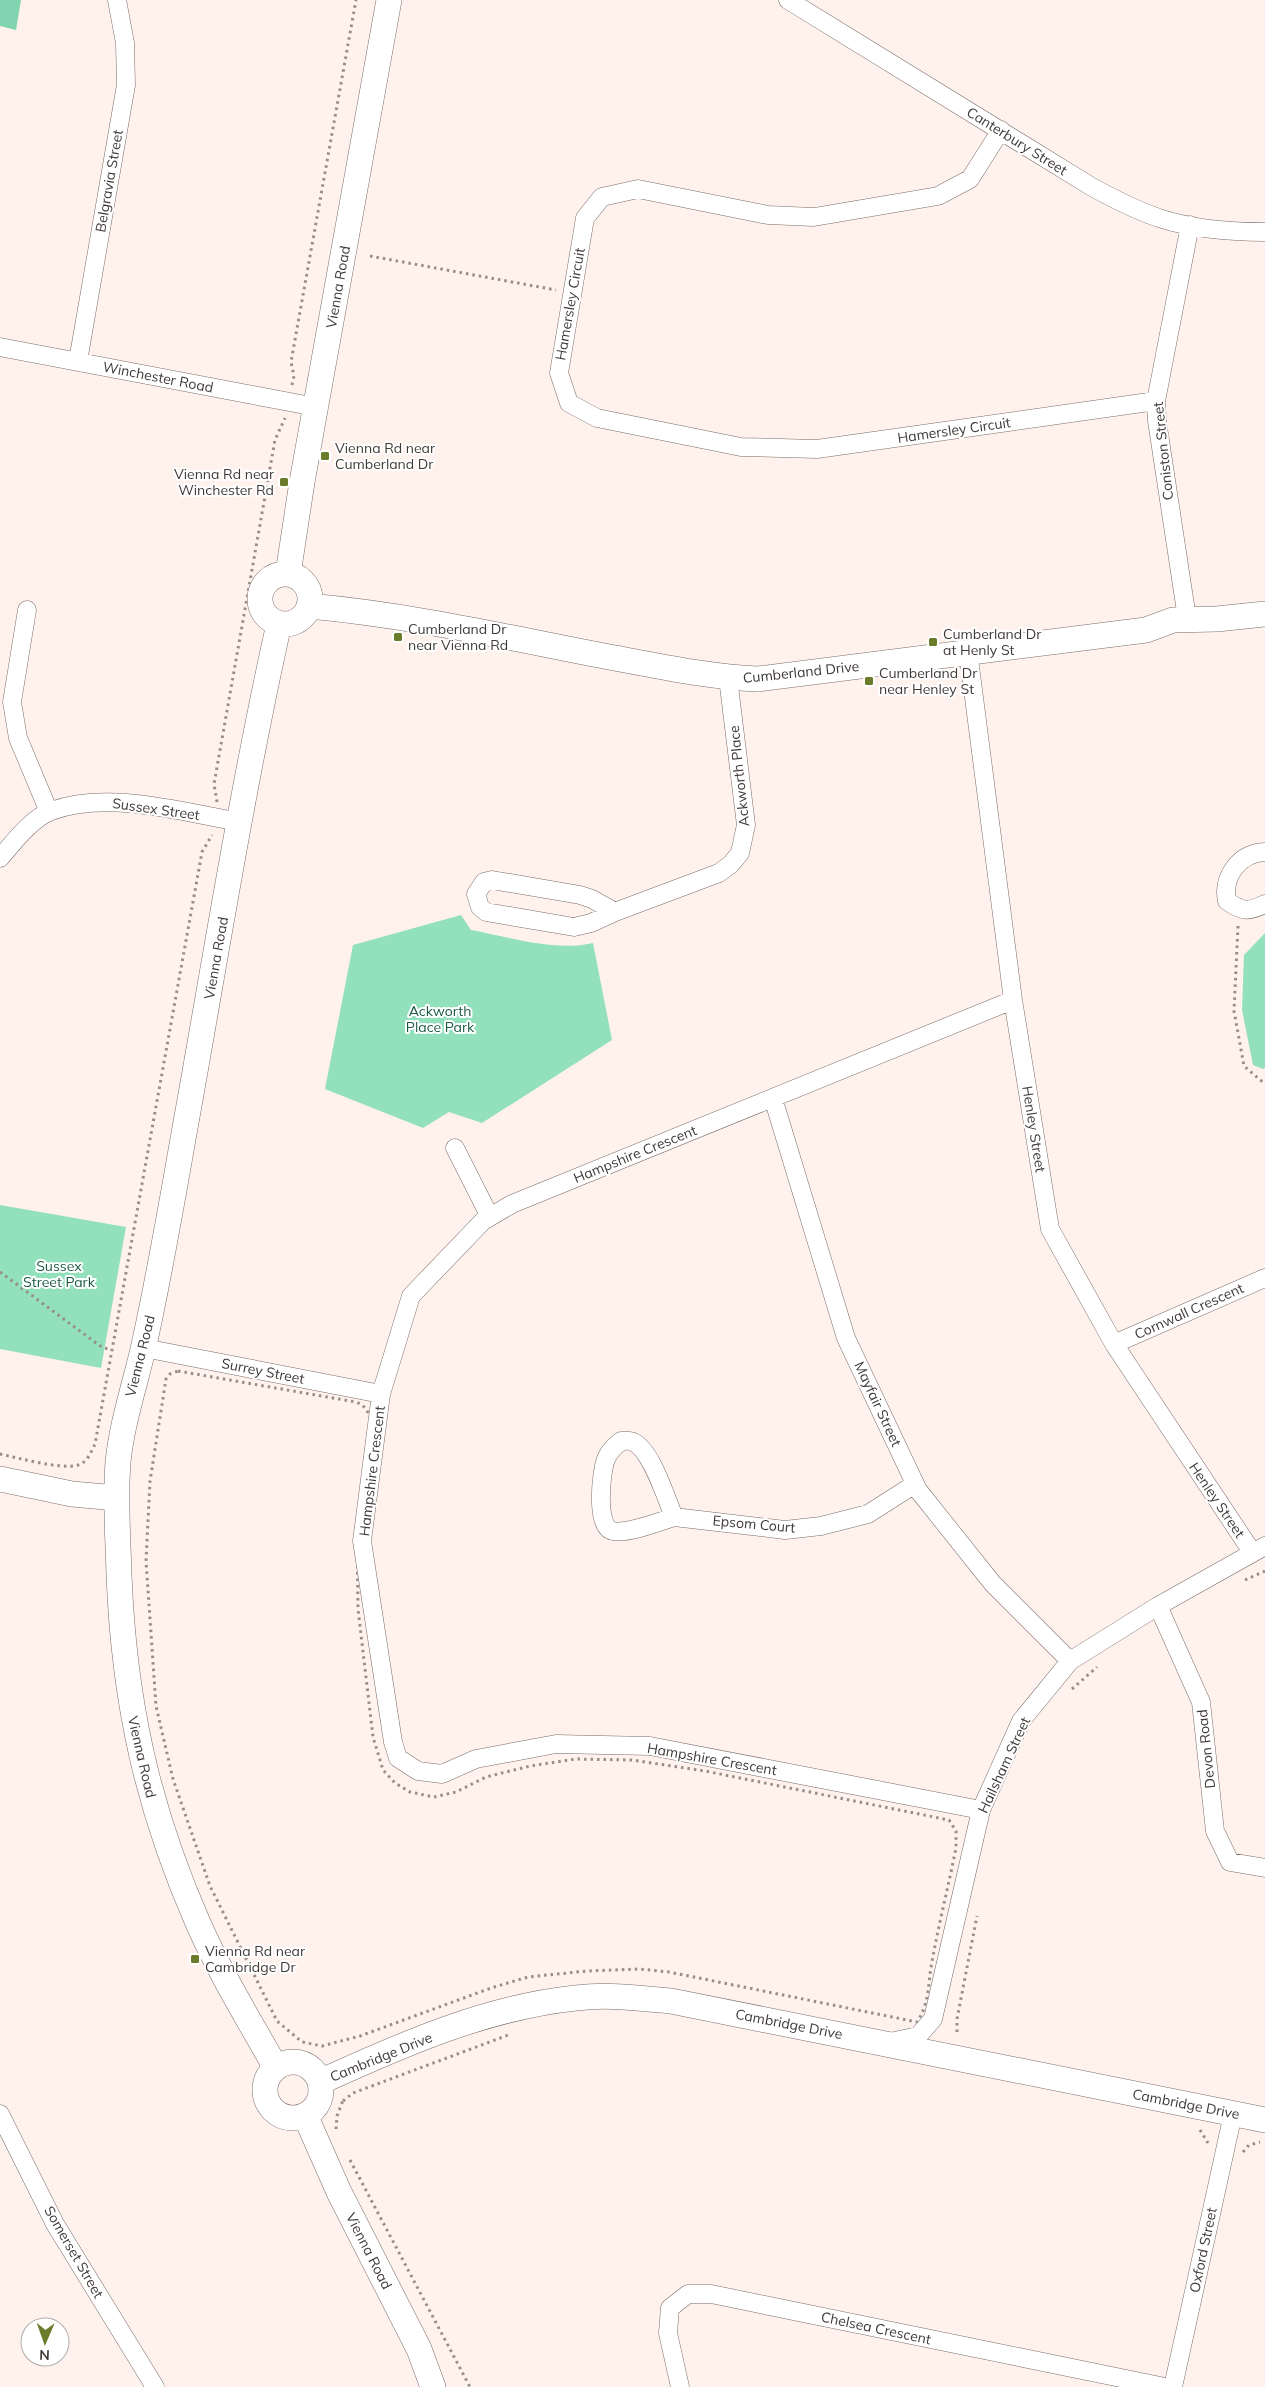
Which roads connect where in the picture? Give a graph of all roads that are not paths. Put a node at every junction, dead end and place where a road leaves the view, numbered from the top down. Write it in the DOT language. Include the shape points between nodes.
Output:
graph roads {
  1 [pos="117,0"];
  2 [pos="389,0"];
  3 [pos="788,0"];
  4 [pos="1001,130"];
  5 [pos="1190,225"];
  6 [pos="1265,232"];
  7 [pos="0,347"];
  8 [pos="78,361"];
  9 [pos="1156,401"];
  10 [pos="316,407"];
  11 [pos="288,574"];
  12 [pos="309,606"];
  13 [pos="27,610"];
  14 [pos="1265,614"];
  15 [pos="1187,618"];
  16 [pos="279,624"];
  17 [pos="968,651"];
  18 [pos="728,678"];
  19 [pos="49,812"];
  20 [pos="240,822"];
  21 [pos="1265,852"];
  22 [pos="0,858"];
  23 [pos="1265,904"];
  24 [pos="615,912"];
  25 [pos="1013,1000"];
  26 [pos="773,1098"];
  27 [pos="455,1148"];
  28 [pos="490,1217"];
  29 [pos="1265,1278"];
  30 [pos="1114,1344"];
  31 [pos="144,1348"];
  32 [pos="382,1394"];
  33 [pos="0,1479"];
  34 [pos="915,1484"];
  35 [pos="117,1498"];
  36 [pos="674,1517"];
  37 [pos="1258,1549"];
  38 [pos="1158,1606"];
  39 [pos="1070,1662"];
  40 [pos="981,1810"];
  41 [pos="1265,1868"];
  42 [pos="885,2043"];
  43 [pos="276,2068"];
  44 [pos="328,2078"];
  45 [pos="0,2114"];
  46 [pos="1233,2114"];
  47 [pos="305,2115"];
  48 [pos="1265,2120"];
  49 [pos="155,2387"];
  50 [pos="433,2387"];
  51 [pos="680,2387"];
  52 [pos="1165,2387"];
  53 [pos="1174,2387"];
  1 -- 8 [label="street, Belgravia Street" via="125,44 126,85"];
  2 -- 10 [label="main road, Vienna Road"];
  3 -- 4 [label="street, Canterbury Street"];
  4 -- 5 [label="street, Canterbury Street" via="1116,200 1162,219"];
  4 -- 9 [label="street, Hamersley Circuit" via="970,179 938,196 862,209 814,217 768,215 638,189 602,197 585,218 572,293 559,373 568,403 597,418 741,447 817,449"];
  5 -- 6 [label="street, Canterbury Street"];
  5 -- 9 [label="street, Coniston Street"];
  7 -- 8 [label="street, Winchester Road"];
  8 -- 10 [label="street, Winchester Road"];
  9 -- 15 [label="street, Coniston Street"];
  10 -- 11 [label="main road, Vienna Road"];
  11 -- 12 [label="main road" via="303,581 310,597"];
  11 -- 16 [label="main road" via="271,577 260,590 260,608"];
  12 -- 16 [label="main road" via="301,619 287,625"];
  12 -- 18 [label="main road, Cumberland Drive" via="372,612"];
  13 -- 19 [label="street" via="12,702 18,738"];
  14 -- 15 [label="main road, Cumberland Drive" via="1217,619"];
  15 -- 17 [label="main road, Cumberland Drive" via="1146,630"];
  16 -- 20 [label="main road, Vienna Road"];
  17 -- 18 [label="main road, Cumberland Drive" via="797,675"];
  17 -- 25 [label="street, Henley Street"];
  18 -- 24 [label="street, Ackworth Place" via="746,824 740,853 719,873"];
  19 -- 20 [label="street, Sussex Street" via="85,803 123,802"];
  19 -- 22 [label="street, Sussex Street" via="19,835"];
  20 -- 31 [label="main road, Vienna Road"];
  21 -- 23 [label="street" via="1257,852 1238,863 1228,877 1225,890 1227,901 1238,908 1250,910"];
  24 -- 24 [label="street, Ackworth Place" via="574,927 486,912 480,907 476,894 484,882 492,880 592,899"];
  25 -- 26 [label="street, Hampshire Crescent"];
  25 -- 30 [label="street, Henley Street" via="1050,1230"];
  26 -- 28 [label="street, Hampshire Crescent" via="512,1204"];
  26 -- 34 [label="street, Mayfair Street" via="846,1338"];
  27 -- 28 [label="street"];
  28 -- 32 [label="street, Hampshire Crescent" via="411,1296"];
  29 -- 30 [label="street, Cornwall Crescent"];
  30 -- 37 [label="street, Henley Street"];
  31 -- 32 [label="street, Surrey Street"];
  31 -- 35 [label="main road, Vienna Road" via="128,1406 118,1461"];
  32 -- 40 [label="street, Hampshire Crescent" via="362,1541 393,1742 398,1758 418,1772 442,1774 476,1759 556,1744 650,1746"];
  33 -- 35 [label="main road" via="72,1494"];
  34 -- 36 [label="street, Epsom Court" via="868,1514 821,1526 785,1530"];
  34 -- 39 [label="street, Mayfair Street" via="992,1584"];
  35 -- 43 [label="main road, Vienna Road" via="122,1636 131,1710 149,1788 173,1863 199,1926"];
  36 -- 36 [label="street, Epsom Court" via="623,1531 606,1528 601,1513 606,1459 612,1448 621,1441 632,1441 642,1449"];
  37 -- 38 [label="street, Hailsham Street"];
  38 -- 39 [label="street, Hailsham Street"];
  38 -- 41 [label="street, Devon Road" via="1201,1702 1215,1831 1230,1862"];
  39 -- 40 [label="street, Hailsham Street" via="1021,1721"];
  40 -- 42 [label="street, Hailsham Street" via="933,2019 918,2036"];
  42 -- 44 [label="main road, Cambridge Drive" via="672,2001 630,1997 577,1998 505,2010 384,2053"];
  42 -- 46 [label="main road, Cambridge Drive"];
  43 -- 44 [label="main road" via="293,2062"];
  43 -- 47 [label="main road" via="266,2082 265,2091 271,2108 287,2117"];
  44 -- 47 [label="main road" via="317,2105"];
  45 -- 49 [label="street, Somerset Street" via="55,2224"];
  46 -- 48 [label="main road, Cambridge Drive"];
  46 -- 53 [label="street, Oxford Street"];
  47 -- 50 [label="main road, Vienna Road" via="339,2192 419,2349"];
  51 -- 52 [label="street, Chelsea Crescent" via="668,2333 670,2308 688,2294 721,2296"];
}
